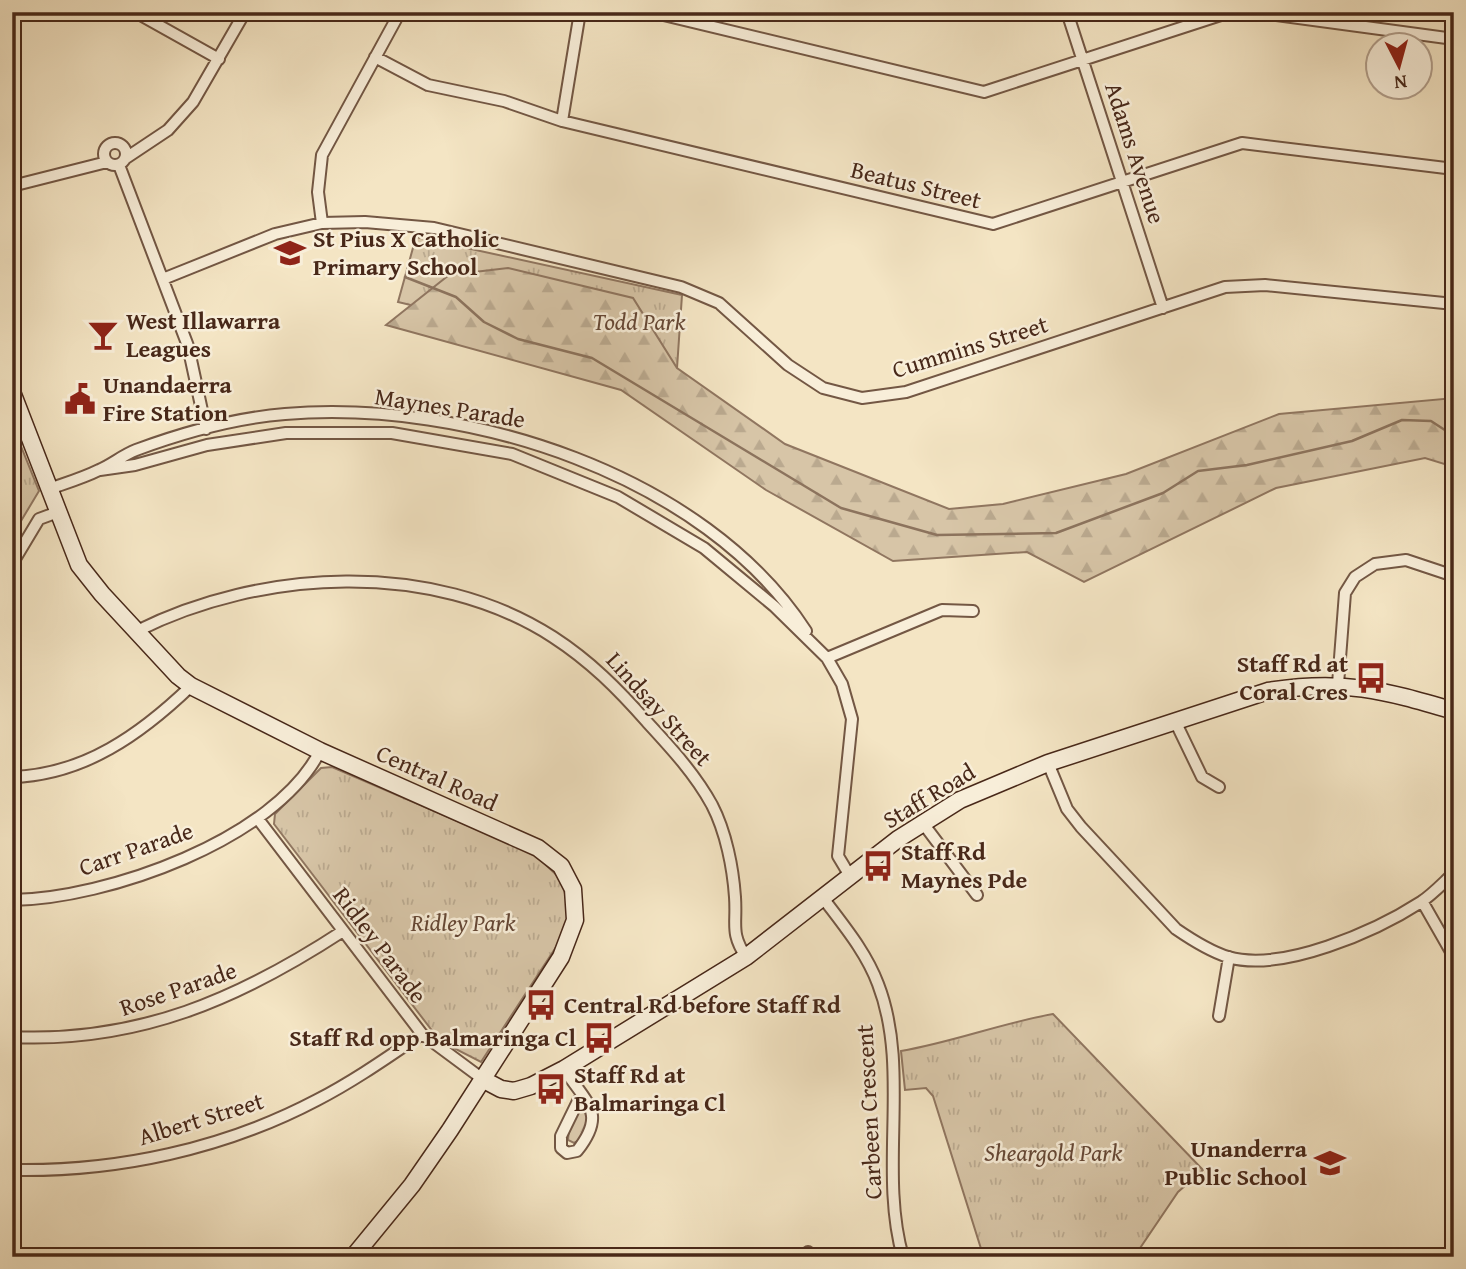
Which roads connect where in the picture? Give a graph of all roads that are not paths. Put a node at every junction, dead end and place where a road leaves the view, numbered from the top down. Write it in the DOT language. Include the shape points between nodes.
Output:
graph roads {
  1 [pos="135,12"];
  2 [pos="245,12"];
  3 [pos="400,12"];
  4 [pos="580,12"];
  5 [pos="651,12"];
  6 [pos="1067,12"];
  7 [pos="1230,12"];
  8 [pos="1254,12"];
  9 [pos="1454,39"];
  10 [pos="375,57"];
  11 [pos="219,59"];
  12 [pos="1083,61"];
  13 [pos="562,121"];
  14 [pos="116,157"];
  15 [pos="1454,169"];
  16 [pos="1124,183"];
  17 [pos="12,186"];
  18 [pos="322,223"];
  19 [pos="163,279"];
  20 [pos="1454,304"];
  21 [pos="1163,308"];
  22 [pos="12,392"];
  23 [pos="206,429"];
  24 [pos="100,470"];
  25 [pos="49,489"];
  26 [pos="58,512"];
  27 [pos="12,564"];
  28 [pos="1454,576"];
  29 [pos="973,611"];
  30 [pos="137,631"];
  31 [pos="815,645"];
  32 [pos="827,659"];
  33 [pos="1338,684"];
  34 [pos="191,686"];
  35 [pos="1454,712"];
  36 [pos="1175,721"];
  37 [pos="320,751"];
  38 [pos="1048,763"];
  39 [pos="12,777"];
  40 [pos="1219,788"];
  41 [pos="258,819"];
  42 [pos="922,822"];
  43 [pos="1454,873"];
  44 [pos="850,877"];
  45 [pos="977,895"];
  46 [pos="823,898"];
  47 [pos="12,900"];
  48 [pos="1422,901"];
  49 [pos="343,931"];
  50 [pos="746,957"];
  51 [pos="1229,957"];
  52 [pos="1454,957"];
  53 [pos="1219,1016"];
  54 [pos="422,1034"];
  55 [pos="12,1037"];
  56 [pos="564,1069"];
  57 [pos="484,1080"];
  58 [pos="581,1095"];
  59 [pos="12,1170"];
  60 [pos="353,1257"];
  61 [pos="903,1257"];
  1 -- 11 [label="street"];
  2 -- 11 [label="street"];
  3 -- 10 [label="street"];
  4 -- 13 [label="street"];
  5 -- 12 [label="street" via="984,92"];
  6 -- 12 [label="street, Adams Avenue"];
  7 -- 12 [label="street"];
  8 -- 9 [label="street"];
  10 -- 13 [label="street, Beatus Street" via="428,85 504,101"];
  10 -- 18 [label="street" via="322,155 318,192"];
  11 -- 14 [label="street" via="193,102 168,130"];
  12 -- 16 [label="street, Adams Avenue"];
  13 -- 16 [label="street, Beatus Street" via="993,224"];
  14 -- 17 [label="street"];
  14 -- 19 [label="street"];
  15 -- 16 [label="street, Beatus Street" via="1242,143"];
  16 -- 21 [label="street, Adams Avenue"];
  18 -- 19 [label="street, Cummins Street" via="275,234"];
  18 -- 21 [label="street, Cummins Street" via="434,228 681,288 719,303 789,365 823,388 862,398 906,392"];
  19 -- 23 [label="street" via="188,346"];
  20 -- 21 [label="street, Cummins Street" via="1265,285 1225,288"];
  22 -- 25 [label="main road, Central Road"];
  23 -- 24 [label="street, Maynes Parade" via="133,450"];
  23 -- 31 [label="street, Maynes Parade" via="285,414 392,415 516,437 628,481 714,533 784,597"];
  24 -- 25 [label="street, Maynes Parade"];
  24 -- 31 [label="street, Maynes Parade" via="207,445 286,433 392,433 512,454 618,497 704,548"];
  25 -- 26 [label="main road, Central Road"];
  26 -- 27 [label="street" via="39,519"];
  26 -- 30 [label="main road, Central Road" via="79,565"];
  28 -- 33 [label="street" via="1406,560 1375,564 1355,577 1345,593"];
  29 -- 32 [label="street" via="943,610"];
  30 -- 34 [label="main road, Central Road"];
  30 -- 50 [label="street, Lindsay Street" via="193,606 237,594 294,585 360,583 446,594 497,609 550,635 615,686 680,758 713,807 735,896 734,938"];
  31 -- 32 [label="street, Maynes Parade"];
  32 -- 44 [label="street, Maynes Parade" via="842,684 852,719 838,856"];
  33 -- 35 [label="main road, Staff Road" via="1394,693"];
  33 -- 36 [label="main road, Staff Road" via="1268,691"];
  34 -- 37 [label="main road, Central Road"];
  34 -- 39 [label="street" via="128,738 97,756 62,770"];
  36 -- 38 [label="main road, Staff Road"];
  36 -- 40 [label="street" via="1202,777"];
  37 -- 41 [label="street, Carr Parade" via="306,775"];
  37 -- 57 [label="main road, Central Road" via="538,848 569,877 575,903 572,934"];
  38 -- 42 [label="main road, Staff Road" via="992,785"];
  38 -- 51 [label="street" via="1067,809 1090,837 1176,929"];
  41 -- 47 [label="street, Carr Parade" via="185,860 101,888"];
  41 -- 49 [label="street, Ridley Parade"];
  42 -- 44 [label="main road, Staff Road"];
  42 -- 45 [label="street"];
  43 -- 48 [label="street"];
  44 -- 46 [label="main road, Staff Road"];
  46 -- 50 [label="main road, Staff Road"];
  46 -- 61 [label="street, Carbeen Crescent" via="856,940 879,986 891,1038 894,1217"];
  48 -- 51 [label="street" via="1367,930 1310,951 1278,958"];
  48 -- 52 [label="street"];
  49 -- 54 [label="street, Ridley Parade"];
  49 -- 55 [label="street, Rose Parade" via="264,979 197,1010 116,1033 54,1039"];
  50 -- 56 [label="main road, Staff Road"];
  51 -- 53 [label="street"];
  54 -- 57 [label="street, Ridley Parade"];
  54 -- 59 [label="street, Albert Street" via="317,1100 249,1131 176,1153 114,1164"];
  56 -- 57 [label="main road, Staff Road" via="514,1091"];
  56 -- 58 [label="street"];
  57 -- 60 [label="main road, Central Road" via="412,1185"];
  58 -- 58 [label="street" via="590,1109 593,1128 577,1151 567,1153 560,1140"];
}
